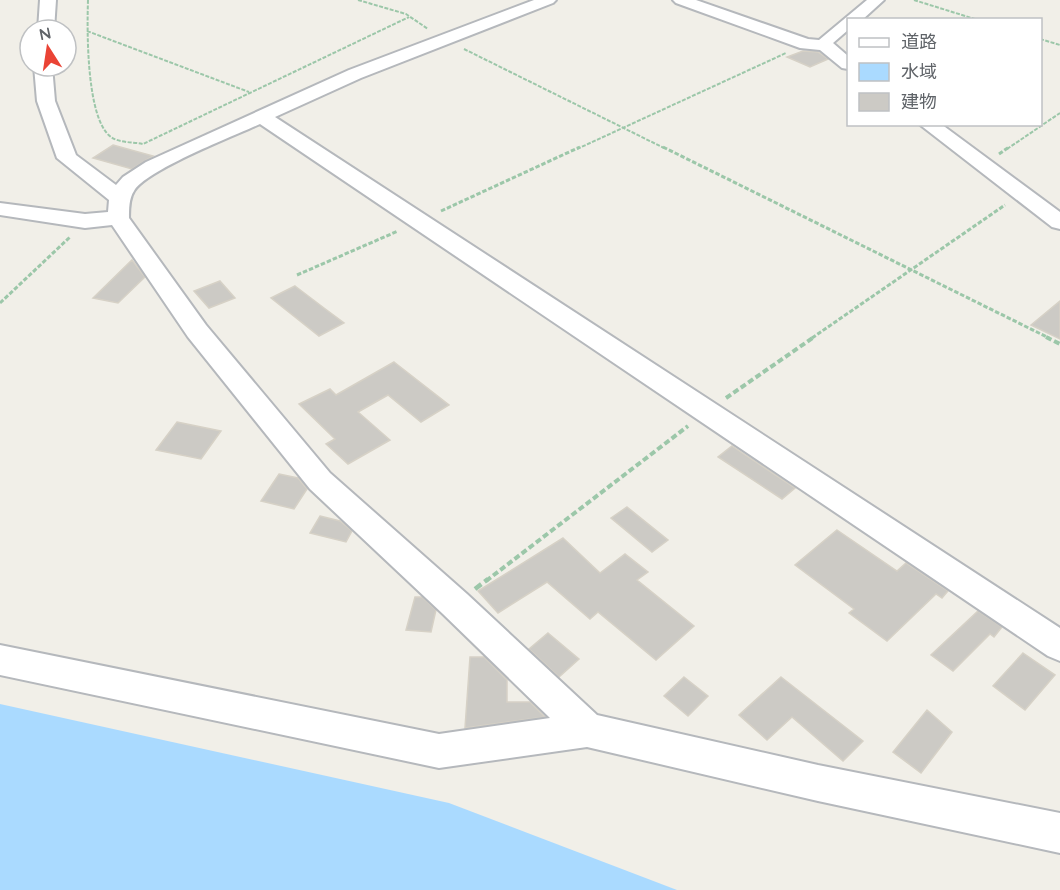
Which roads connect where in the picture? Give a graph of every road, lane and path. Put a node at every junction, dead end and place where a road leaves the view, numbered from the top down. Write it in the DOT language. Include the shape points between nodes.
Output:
graph roads {
  1 [pos="48,0"];
  2 [pos="88,0"];
  3 [pos="358,0"];
  4 [pos="548,0"];
  5 [pos="681,0"];
  6 [pos="876,0"];
  7 [pos="914,0"];
  8 [pos="409,17"];
  9 [pos="47,18"];
  10 [pos="854,18"];
  11 [pos="972,18"];
  12 [pos="847,24"];
  13 [pos="87,32"];
  14 [pos="443,38"];
  15 [pos="1042,39"];
  16 [pos="806,44"];
  17 [pos="824,45"];
  18 [pos="1060,45"];
  19 [pos="847,62"];
  20 [pos="45,78"];
  21 [pos="250,93"];
  22 [pos="1060,113"];
  23 [pos="262,117"];
  24 [pos="1042,125"];
  25 [pos="931,126"];
  26 [pos="1041,126"];
  27 [pos="622,128"];
  28 [pos="981,166"];
  29 [pos="1025,197"];
  30 [pos="118,207"];
  31 [pos="0,209"];
  32 [pos="86,221"];
  33 [pos="420,221"];
  34 [pos="1060,222"];
  35 [pos="910,270"];
  36 [pos="297,275"];
  37 [pos="0,303"];
  38 [pos="1060,344"];
  39 [pos="708,411"];
  40 [pos="455,604"];
  41 [pos="1060,646"];
  42 [pos="0,660"];
  43 [pos="587,730"];
  44 [pos="1060,833"];
  1 -- 9 [label="street"];
  2 -- 13 [label="path"];
  3 -- 8 [label="path"];
  4 -- 14 [label="street"];
  5 -- 16 [label="street"];
  6 -- 10 [label="street"];
  7 -- 11 [label="path"];
  8 -- 14 [label="path"];
  8 -- 21 [label="path"];
  12 -- 17 [label="street"];
  13 -- 21 [label="path"];
  13 -- 21 [label="path" via="92,96 111,137 143,144"];
  14 -- 23 [label="street"];
  14 -- 27 [label="path"];
  15 -- 18 [label="path"];
  16 -- 17 [label="street"];
  16 -- 27 [label="path"];
  17 -- 19 [label="street"];
  20 -- 30 [label="street" via="46,101 67,158"];
  22 -- 24 [label="path"];
  23 -- 30 [label="street" via="153,166 131,180"];
  23 -- 33 [label="street"];
  25 -- 28 [label="street"];
  26 -- 28 [label="path"];
  27 -- 33 [label="path"];
  27 -- 35 [label="path"];
  28 -- 29 [label="street"];
  29 -- 34 [label="street"];
  29 -- 35 [label="path" via="1012,200"];
  30 -- 32 [label="street"];
  30 -- 40 [label="street" via="197,331 320,481"];
  31 -- 32 [label="street"];
  32 -- 37 [label="path"];
  33 -- 36 [label="path"];
  33 -- 39 [label="street"];
  35 -- 38 [label="path"];
  35 -- 39 [label="path"];
  39 -- 40 [label="path"];
  39 -- 41 [label="street"];
  40 -- 43 [label="street"];
  42 -- 43 [label="street" via="439,751"];
  43 -- 44 [label="street"];
}
